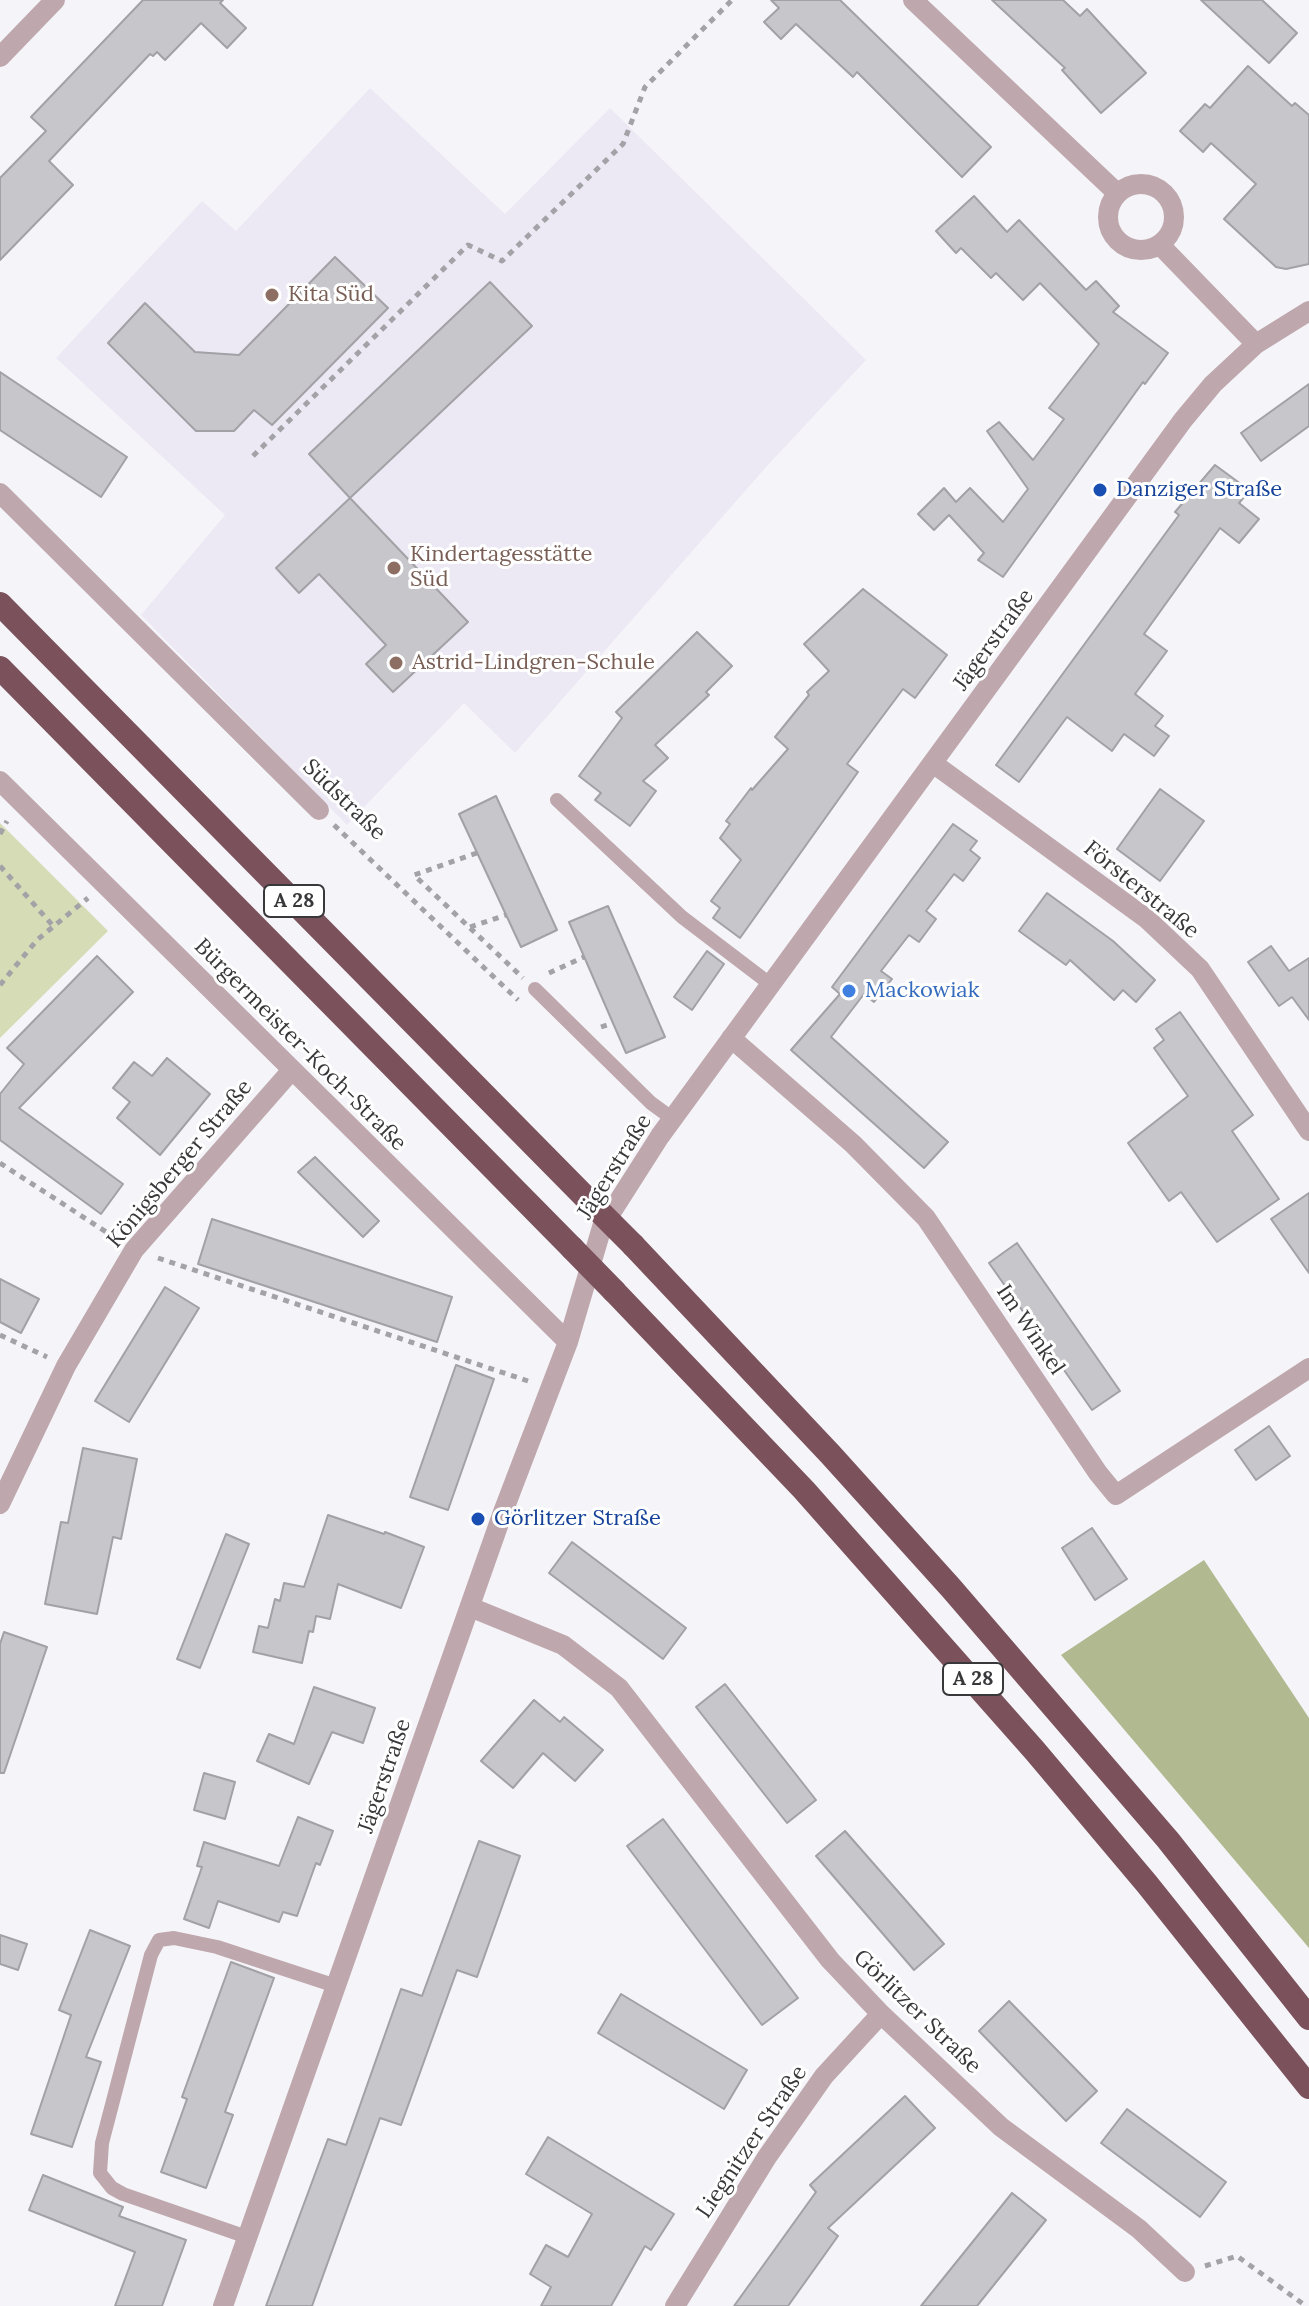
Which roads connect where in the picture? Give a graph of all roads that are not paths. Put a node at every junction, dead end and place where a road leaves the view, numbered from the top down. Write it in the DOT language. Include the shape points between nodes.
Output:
graph roads {
  1 [pos="55,0"];
  2 [pos="913,0"];
  3 [pos="0,57"];
  4 [pos="1117,193"];
  5 [pos="1160,245"];
  6 [pos="1309,311"];
  7 [pos="1256,344"];
  8 [pos="0,493"];
  9 [pos="0,604"];
  10 [pos="0,668"];
  11 [pos="934,764"];
  12 [pos="0,781"];
  13 [pos="557,800"];
  14 [pos="319,810"];
  15 [pos="770,984"];
  16 [pos="531,986"];
  17 [pos="731,1038"];
  18 [pos="291,1071"];
  19 [pos="673,1119"];
  20 [pos="1309,1130"];
  21 [pos="568,1342"];
  22 [pos="1309,1368"];
  23 [pos="0,1504"];
  24 [pos="470,1607"];
  25 [pos="336,1986"];
  26 [pos="881,2014"];
  27 [pos="1309,2018"];
  28 [pos="1309,2087"];
  29 [pos="247,2237"];
  30 [pos="1185,2272"];
  31 [pos="223,2306"];
  32 [pos="675,2306"];
  1 -- 3 [label="street"];
  2 -- 4 [label="street"];
  4 -- 5 [label="street" via="1107,212 1112,235 1141,251"];
  4 -- 5 [label="street" via="1130,184 1148,184 1165,192 1174,211 1171,233"];
  5 -- 7 [label="street"];
  6 -- 7 [label="street, Jägerstraße"];
  7 -- 11 [label="street, Jägerstraße" via="1183,420"];
  8 -- 14 [label="street, Südstraße"];
  9 -- 27 [label="highway, A 28, bridge" via="633,1245 831,1455 1168,1840"];
  10 -- 28 [label="highway, A 28, bridge" via="804,1490 1147,1884"];
  11 -- 15 [label="street, Jägerstraße"];
  11 -- 20 [label="street, Försterstraße" via="1147,919 1200,969"];
  12 -- 18 [label="street, Bürgermeister-Koch-Straße"];
  13 -- 15 [label="lane" via="682,917"];
  15 -- 17 [label="street, Jägerstraße"];
  16 -- 19 [label="lane"];
  17 -- 19 [label="street, Jägerstraße"];
  17 -- 22 [label="street, Im Winkel" via="853,1144 926,1218 1116,1495"];
  18 -- 21 [label="street, Bürgermeister-Koch-Straße"];
  18 -- 23 [label="street, Königsberger Straße" via="134,1250 66,1366"];
  19 -- 21 [label="street, Jägerstraße" via="602,1227"];
  21 -- 24 [label="street, Jägerstraße"];
  24 -- 25 [label="street, Jägerstraße"];
  24 -- 26 [label="street, Görlitzer Straße" via="563,1645 619,1688 830,1960"];
  25 -- 29 [label="street, Jägerstraße"];
  25 -- 29 [label="lane" via="174,1938 159,1940 151,1955 102,2143 100,2173 123,2194"];
  26 -- 30 [label="street, Görlitzer Straße" via="1001,2127 1139,2229"];
  26 -- 32 [label="street, Liegnitzer Straße" via="824,2076"];
  29 -- 31 [label="street, Jägerstraße"];
}
